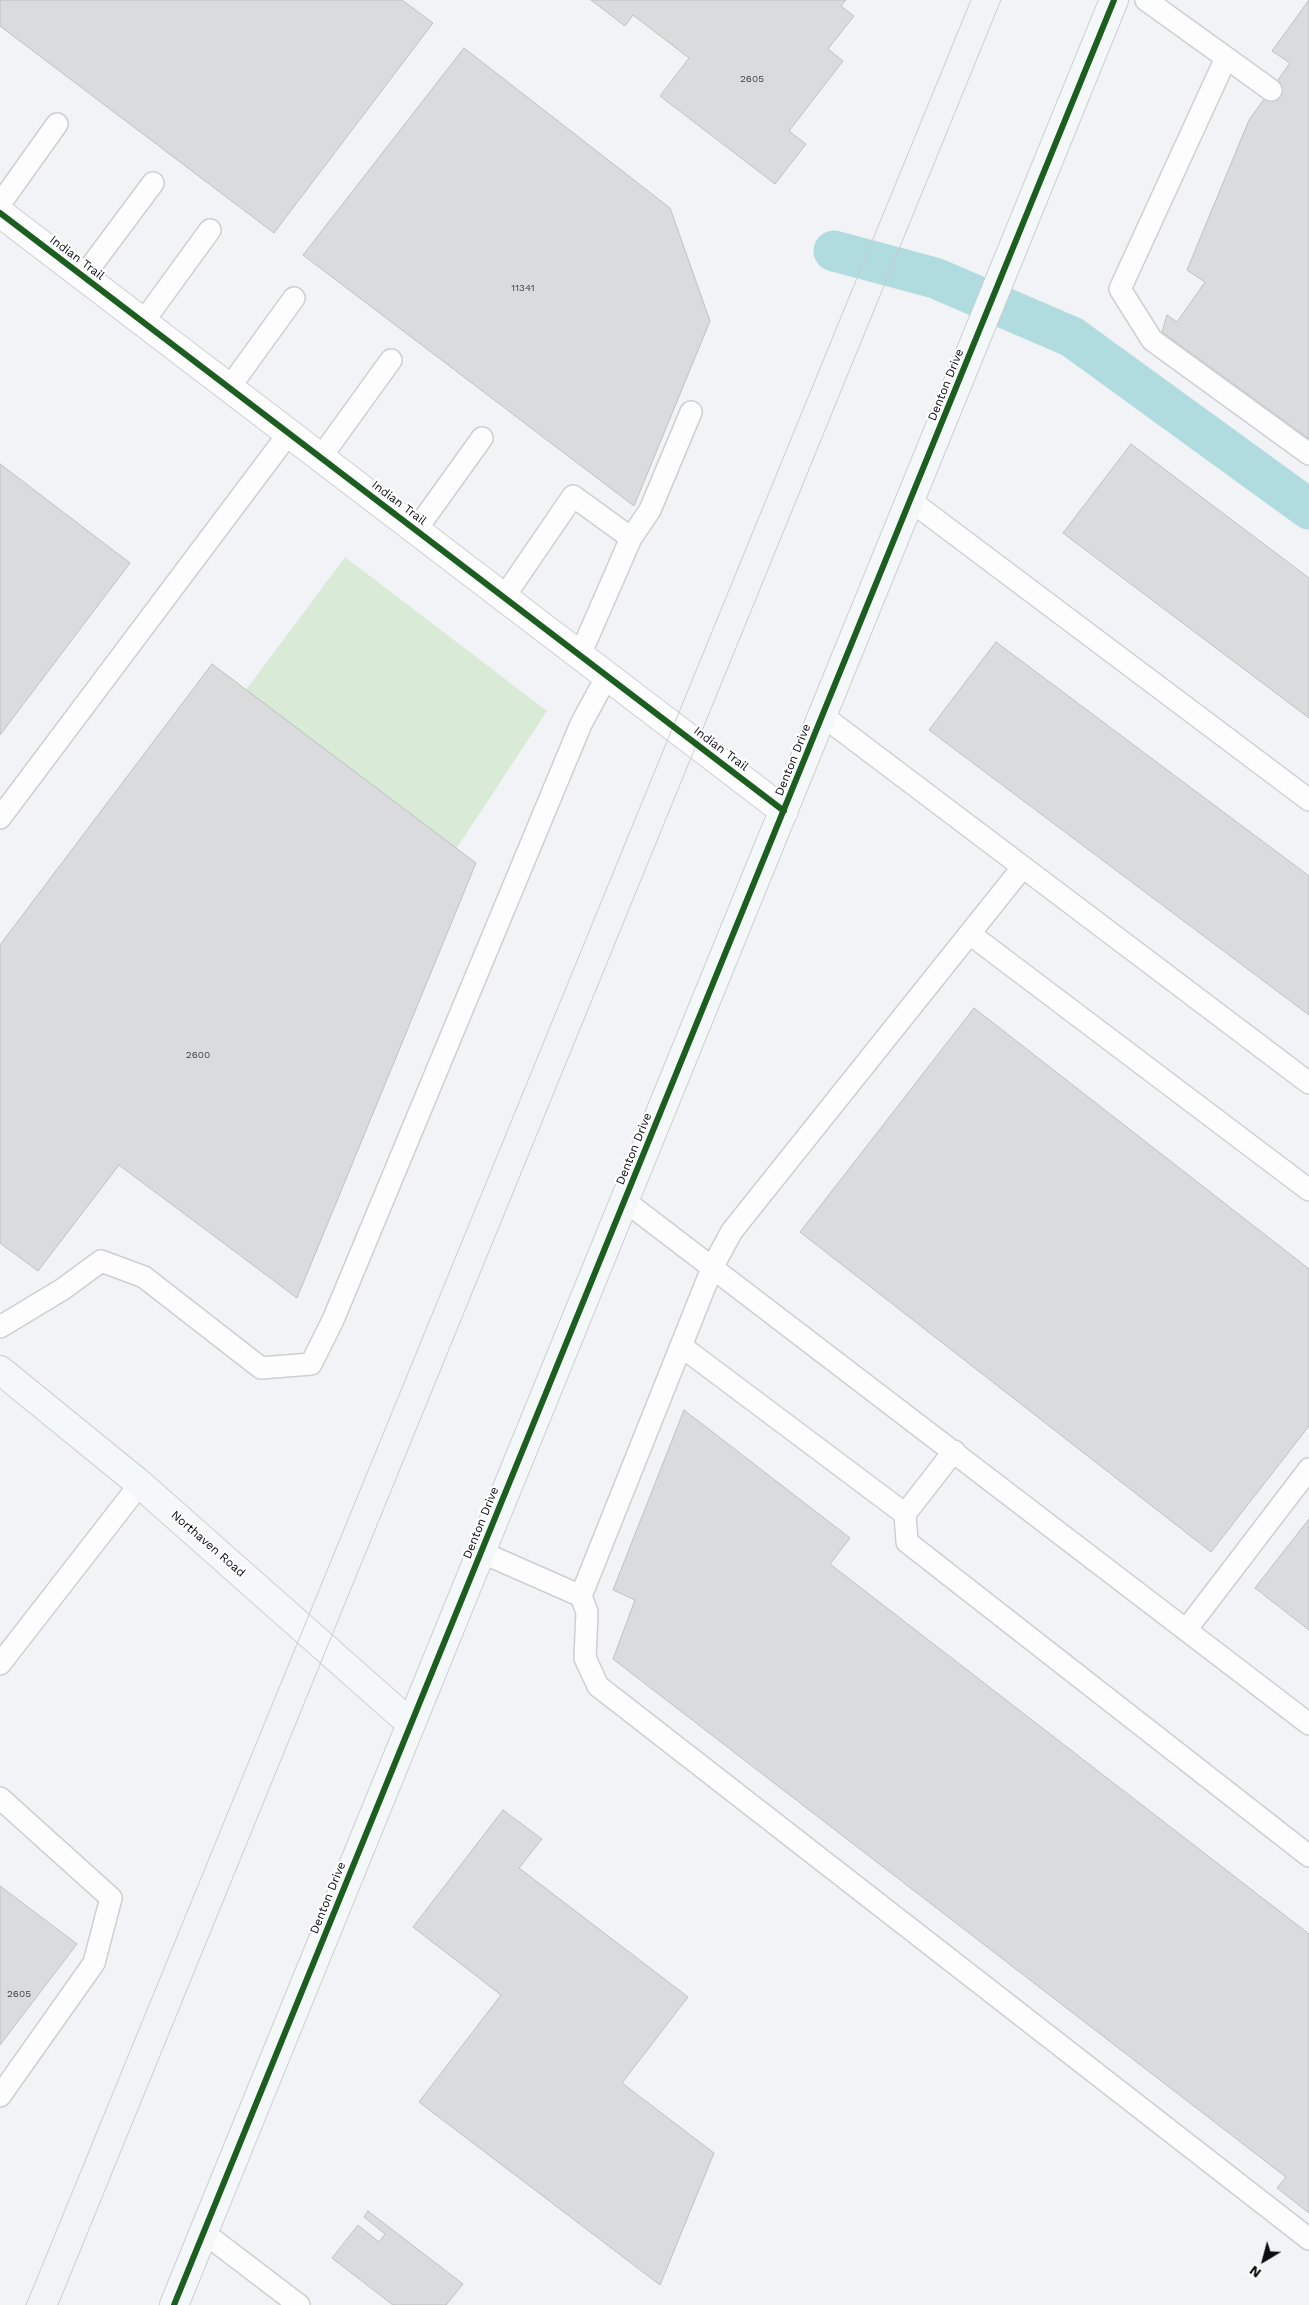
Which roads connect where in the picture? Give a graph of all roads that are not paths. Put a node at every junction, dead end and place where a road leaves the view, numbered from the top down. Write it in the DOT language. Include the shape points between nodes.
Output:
graph roads {
  1 [pos="1114,0"];
  2 [pos="1146,0"];
  3 [pos="1226,58"];
  4 [pos="1270,90"];
  5 [pos="56,124"];
  6 [pos="153,183"];
  7 [pos="0,204"];
  8 [pos="0,214"];
  9 [pos="210,230"];
  10 [pos="83,276"];
  11 [pos="294,298"];
  12 [pos="143,322"];
  13 [pos="391,360"];
  14 [pos="229,388"];
  15 [pos="691,412"];
  16 [pos="289,434"];
  17 [pos="482,438"];
  18 [pos="1309,454"];
  19 [pos="320,457"];
  20 [pos="911,501"];
  21 [pos="416,530"];
  22 [pos="632,538"];
  23 [pos="504,597"];
  24 [pos="580,655"];
  25 [pos="607,676"];
  26 [pos="823,716"];
  27 [pos="1309,800"];
  28 [pos="784,811"];
  29 [pos="0,818"];
  30 [pos="1022,868"];
  31 [pos="970,934"];
  32 [pos="1309,1083"];
  33 [pos="1309,1190"];
  34 [pos="625,1201"];
  35 [pos="713,1266"];
  36 [pos="0,1327"];
  37 [pos="681,1346"];
  38 [pos="0,1370"];
  39 [pos="954,1451"];
  40 [pos="1309,1470"];
  41 [pos="140,1484"];
  42 [pos="905,1514"];
  43 [pos="481,1552"];
  44 [pos="581,1596"];
  45 [pos="1186,1630"];
  46 [pos="0,1664"];
  47 [pos="411,1724"];
  48 [pos="1309,1724"];
  49 [pos="0,1798"];
  50 [pos="1309,1856"];
  51 [pos="0,2096"];
  52 [pos="203,2232"];
  53 [pos="1309,2239"];
  54 [pos="174,2305"];
  55 [pos="299,2305"];
  1 -- 20 [label="street, Denton Drive"];
  2 -- 3 [label="lane"];
  3 -- 4 [label="lane"];
  3 -- 18 [label="lane" via="1120,289 1152,340"];
  5 -- 7 [label="lane"];
  6 -- 10 [label="lane"];
  8 -- 10 [label="street, Indian Trail"];
  9 -- 12 [label="lane"];
  10 -- 12 [label="street, Indian Trail"];
  11 -- 14 [label="lane"];
  12 -- 14 [label="street, Indian Trail"];
  13 -- 19 [label="lane"];
  14 -- 16 [label="street, Indian Trail"];
  15 -- 22 [label="lane" via="650,510"];
  16 -- 19 [label="street, Indian Trail"];
  16 -- 29 [label="lane"];
  17 -- 21 [label="lane"];
  19 -- 21 [label="street, Indian Trail"];
  20 -- 26 [label="street, Denton Drive"];
  20 -- 27 [label="lane"];
  21 -- 23 [label="street, Indian Trail"];
  22 -- 23 [label="lane" via="573,496"];
  22 -- 24 [label="lane"];
  23 -- 24 [label="street, Indian Trail"];
  24 -- 25 [label="street, Indian Trail"];
  25 -- 28 [label="street, Indian Trail"];
  25 -- 36 [label="lane" via="581,724 333,1320 311,1364 261,1368 144,1277 101,1261 63,1289"];
  26 -- 28 [label="street, Denton Drive"];
  26 -- 30 [label="lane"];
  28 -- 34 [label="street, Denton Drive"];
  30 -- 31 [label="lane"];
  30 -- 32 [label="lane"];
  31 -- 33 [label="lane"];
  31 -- 35 [label="lane" via="732,1231"];
  34 -- 35 [label="lane"];
  34 -- 43 [label="street, Denton Drive"];
  35 -- 37 [label="lane"];
  35 -- 39 [label="lane"];
  37 -- 42 [label="lane"];
  37 -- 44 [label="lane"];
  38 -- 41 [label="street, Northaven Road"];
  39 -- 42 [label="lane"];
  39 -- 45 [label="lane"];
  40 -- 45 [label="lane"];
  41 -- 46 [label="lane"];
  41 -- 47 [label="street, Northaven Road"];
  42 -- 50 [label="lane" via="907,1542"];
  43 -- 44 [label="lane"];
  43 -- 47 [label="street, Denton Drive"];
  44 -- 53 [label="lane" via="587,1612 585,1658 598,1686"];
  45 -- 48 [label="lane"];
  47 -- 52 [label="street, Denton Drive"];
  49 -- 51 [label="lane" via="112,1898 94,1963"];
  52 -- 54 [label="street, Denton Drive"];
  52 -- 55 [label="lane"];
}
